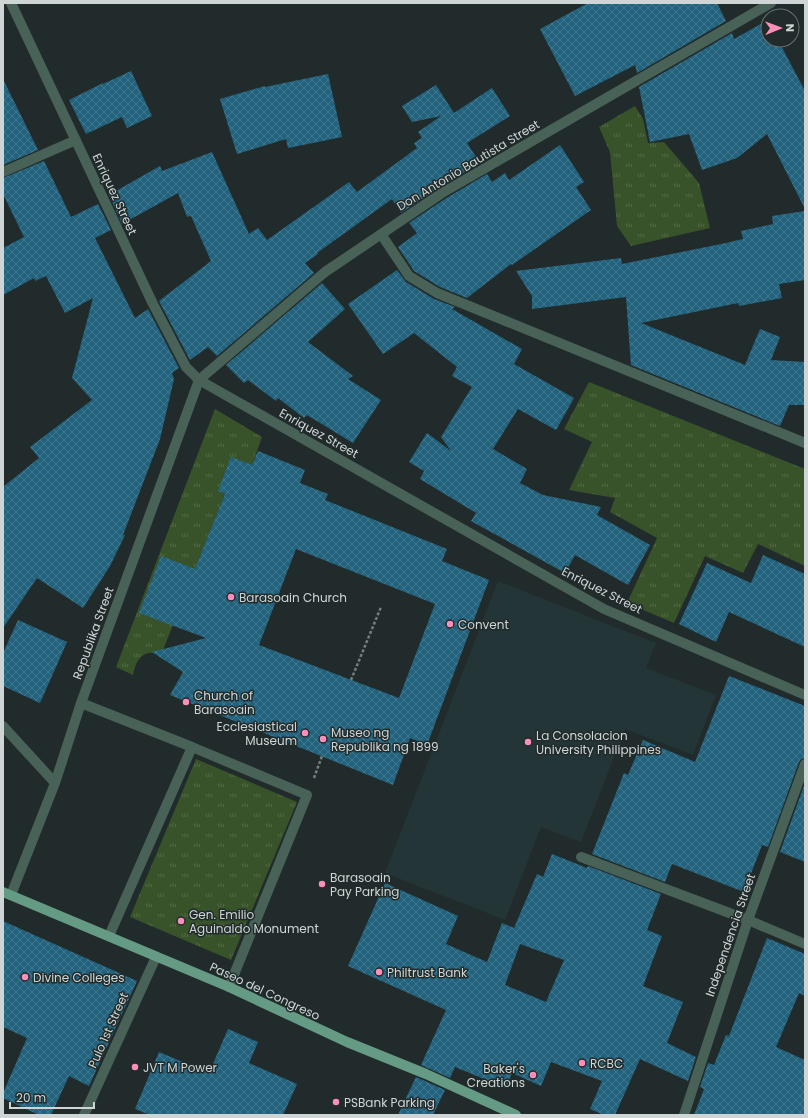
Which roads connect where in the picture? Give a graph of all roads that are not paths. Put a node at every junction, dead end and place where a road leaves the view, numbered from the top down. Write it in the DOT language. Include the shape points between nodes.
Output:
graph roads {
  1 [pos="11,3"];
  2 [pos="771,3"];
  3 [pos="76,140"];
  4 [pos="3,172"];
  5 [pos="381,234"];
  6 [pos="199,380"];
  7 [pos="805,443"];
  8 [pos="805,695"];
  9 [pos="81,703"];
  10 [pos="3,726"];
  11 [pos="192,747"];
  12 [pos="805,764"];
  13 [pos="54,783"];
  14 [pos="581,857"];
  15 [pos="7,894"];
  16 [pos="748,920"];
  17 [pos="109,936"];
  18 [pos="805,944"];
  19 [pos="156,957"];
  20 [pos="229,987"];
  21 [pos="84,1115"];
  22 [pos="516,1115"];
  23 [pos="684,1115"];
  1 -- 3 [label="street, Enriquez Street"];
  2 -- 5 [label="street, Don Antonio Bautista Street" via="442,193"];
  3 -- 4 [label="street"];
  3 -- 6 [label="street, Enriquez Street" via="153,304 186,367"];
  5 -- 6 [label="street, Don Antonio Bautista Street" via="325,272"];
  5 -- 7 [label="street" via="409,276 437,293"];
  6 -- 8 [label="street, Enriquez Street" via="604,609"];
  6 -- 9 [label="street, Republika Street"];
  9 -- 11 [label="street"];
  9 -- 13 [label="street, Republika Street"];
  10 -- 13 [label="street"];
  11 -- 17 [label="street"];
  11 -- 20 [label="street" via="307,795"];
  12 -- 16 [label="street, Independencia Street"];
  13 -- 15 [label="street, Republika Street"];
  14 -- 16 [label="street"];
  15 -- 17 [label="main road, Paseo del Congreso"];
  16 -- 18 [label="street"];
  16 -- 23 [label="street, Independencia Street"];
  17 -- 19 [label="main road, Paseo del Congreso"];
  19 -- 20 [label="main road, Paseo del Congreso"];
  19 -- 21 [label="street, Pulo 1st Street"];
  20 -- 22 [label="main road, Paseo del Congreso" via="346,1042 426,1074"];
}
